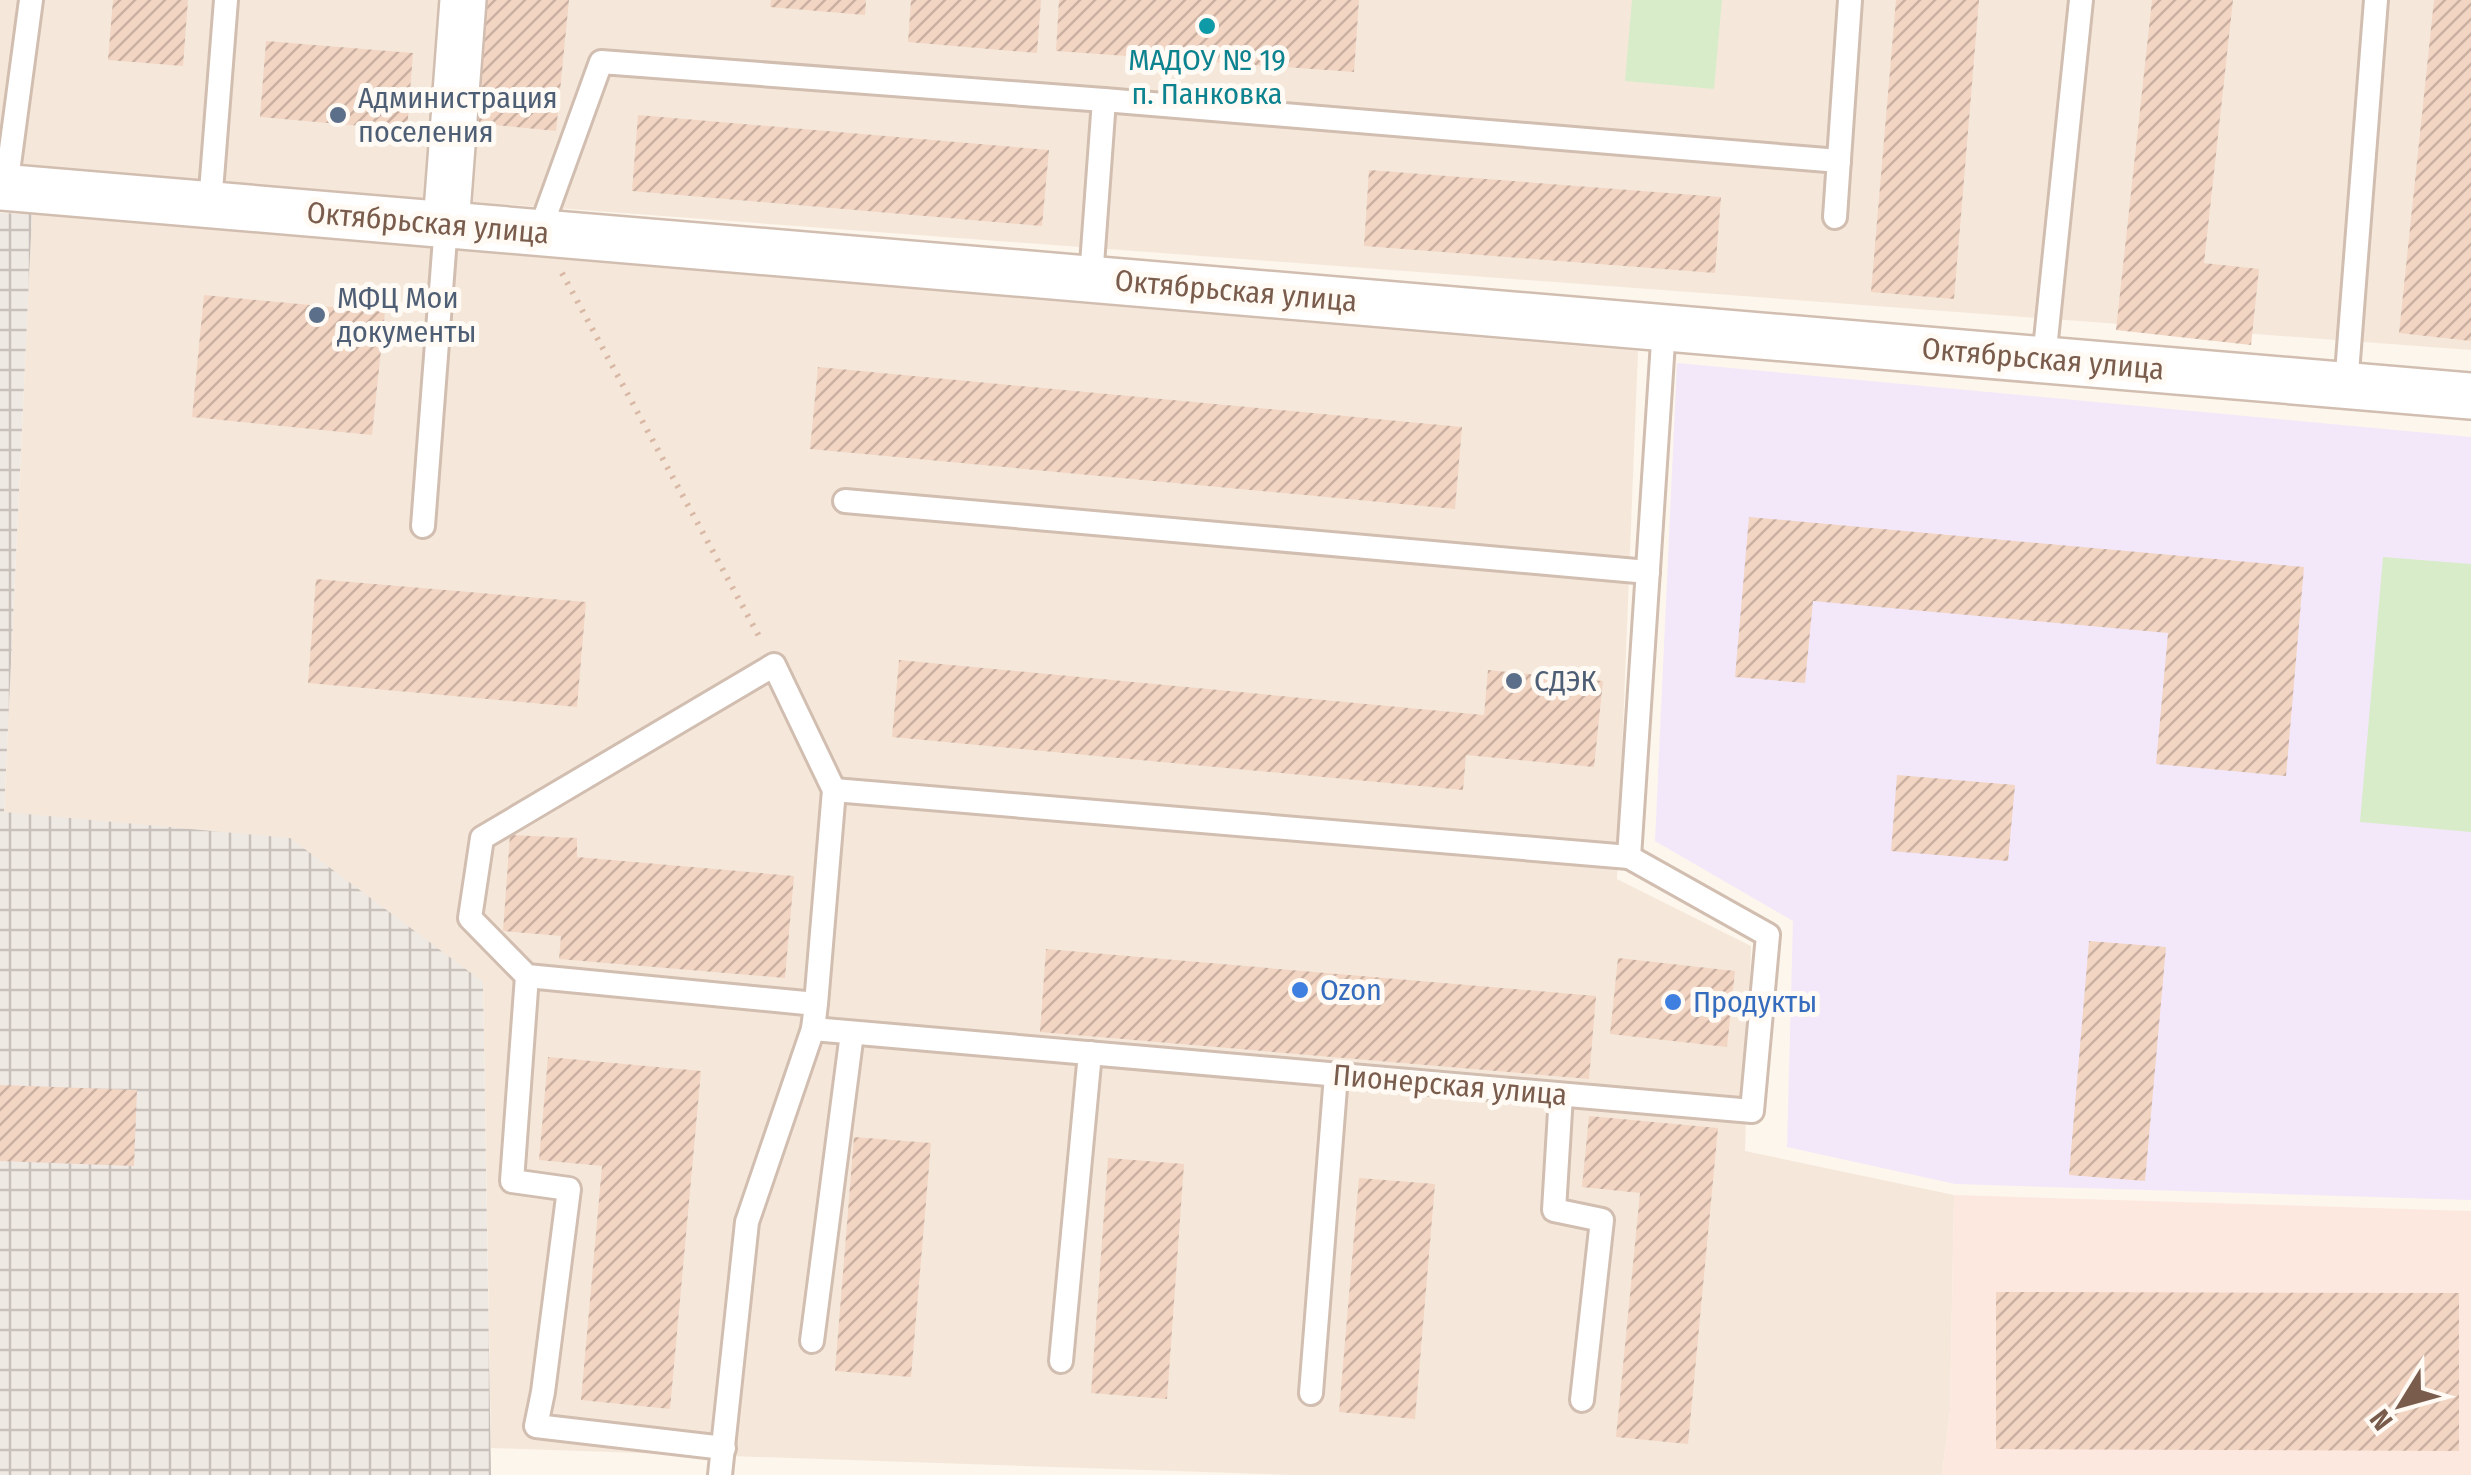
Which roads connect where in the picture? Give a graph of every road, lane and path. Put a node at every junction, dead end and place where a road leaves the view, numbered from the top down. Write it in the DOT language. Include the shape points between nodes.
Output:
graph roads {
  1 [pos="32,0"];
  2 [pos="226,0"];
  3 [pos="463,0"];
  4 [pos="1850,0"];
  5 [pos="2082,0"];
  6 [pos="2376,0"];
  7 [pos="1104,100"];
  8 [pos="1839,161"];
  9 [pos="3,187"];
  10 [pos="210,204"];
  11 [pos="1836,217"];
  12 [pos="446,226"];
  13 [pos="540,233"];
  14 [pos="1091,278"];
  15 [pos="1664,327"];
  16 [pos="2044,359"];
  17 [pos="2346,386"];
  18 [pos="2471,396"];
  19 [pos="845,501"];
  20 [pos="424,526"];
  21 [pos="1648,572"];
  22 [pos="774,665"];
  23 [pos="834,790"];
  24 [pos="1628,858"];
  25 [pos="527,976"];
  26 [pos="816,1004"];
  27 [pos="813,1029"];
  28 [pos="852,1033"];
  29 [pos="1090,1054"];
  30 [pos="1336,1075"];
  31 [pos="1561,1095"];
  32 [pos="812,1341"];
  33 [pos="1061,1361"];
  34 [pos="1311,1393"];
  35 [pos="1582,1400"];
  36 [pos="724,1448"];
  37 [pos="720,1475"];
  1 -- 9 [label="lane"];
  2 -- 10 [label="lane"];
  3 -- 12 [label="street"];
  4 -- 8 [label="lane"];
  5 -- 16 [label="lane"];
  6 -- 17 [label="lane"];
  7 -- 8 [label="lane"];
  7 -- 13 [label="lane" via="601,62"];
  7 -- 14 [label="lane"];
  8 -- 11 [label="lane"];
  9 -- 10 [label="street, Октябрьская улица"];
  10 -- 12 [label="street, Октябрьская улица"];
  12 -- 13 [label="street, Октябрьская улица"];
  12 -- 20 [label="lane"];
  13 -- 14 [label="street, Октябрьская улица"];
  13 -- 22 [label="path"];
  14 -- 15 [label="street, Октябрьская улица"];
  15 -- 16 [label="street, Октябрьская улица"];
  15 -- 21 [label="lane"];
  16 -- 17 [label="street, Октябрьская улица"];
  17 -- 18 [label="street, Октябрьская улица"];
  19 -- 21 [label="lane"];
  21 -- 24 [label="lane"];
  22 -- 23 [label="lane"];
  22 -- 25 [label="lane" via="482,838 470,918"];
  23 -- 24 [label="lane"];
  23 -- 26 [label="lane"];
  24 -- 31 [label="lane, Пионерская улица" via="1768,936 1752,1111"];
  25 -- 26 [label="lane"];
  25 -- 36 [label="lane" via="512,1181 568,1189 536,1426"];
  26 -- 27 [label="lane"];
  27 -- 28 [label="lane, Пионерская улица"];
  27 -- 36 [label="lane" via="747,1222"];
  28 -- 29 [label="lane, Пионерская улица"];
  28 -- 32 [label="lane"];
  29 -- 30 [label="lane, Пионерская улица"];
  29 -- 33 [label="lane"];
  30 -- 31 [label="lane, Пионерская улица"];
  30 -- 34 [label="lane"];
  31 -- 35 [label="lane" via="1554,1210 1602,1220"];
  36 -- 37 [label="lane"];
}
